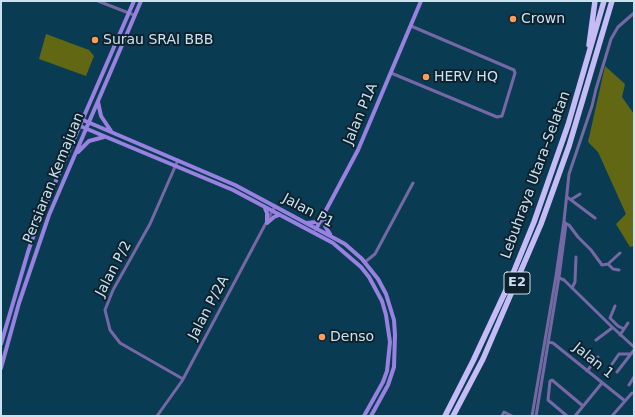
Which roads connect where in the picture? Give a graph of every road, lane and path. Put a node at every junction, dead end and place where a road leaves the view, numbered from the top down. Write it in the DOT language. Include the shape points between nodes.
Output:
graph roads {
  1 [pos="98,1"];
  2 [pos="134,1"];
  3 [pos="141,1"];
  4 [pos="421,1"];
  5 [pos="595,1"];
  6 [pos="604,1"];
  7 [pos="612,1"];
  8 [pos="128,14"];
  9 [pos="634,14"];
  10 [pos="134,16"];
  11 [pos="411,26"];
  12 [pos="584,72"];
  13 [pos="391,73"];
  14 [pos="98,99"];
  15 [pos="82,120"];
  16 [pos="88,123"];
  17 [pos="80,126"];
  18 [pos="86,129"];
  19 [pos="112,133"];
  20 [pos="105,137"];
  21 [pos="75,156"];
  22 [pos="178,160"];
  23 [pos="176,166"];
  24 [pos="413,183"];
  25 [pos="580,194"];
  26 [pos="567,197"];
  27 [pos="572,199"];
  28 [pos="264,206"];
  29 [pos="275,206"];
  30 [pos="273,211"];
  31 [pos="280,215"];
  32 [pos="324,215"];
  33 [pos="595,218"];
  34 [pos="564,222"];
  35 [pos="267,223"];
  36 [pos="306,223"];
  37 [pos="316,228"];
  38 [pos="314,233"];
  39 [pos="332,237"];
  40 [pos="620,253"];
  41 [pos="576,257"];
  42 [pos="365,262"];
  43 [pos="608,264"];
  44 [pos="619,270"];
  45 [pos="558,277"];
  46 [pos="572,288"];
  47 [pos="615,306"];
  48 [pos="628,323"];
  49 [pos="612,328"];
  50 [pos="624,329"];
  51 [pos="620,335"];
  52 [pos="596,340"];
  53 [pos="548,342"];
  54 [pos="1,344"];
  55 [pos="634,347"];
  56 [pos="634,350"];
  57 [pos="631,354"];
  58 [pos="598,357"];
  59 [pos="612,364"];
  60 [pos="1,368"];
  61 [pos="587,371"];
  62 [pos="617,372"];
  63 [pos="634,377"];
  64 [pos="183,379"];
  65 [pos="602,383"];
  66 [pos="629,385"];
  67 [pos="632,393"];
  68 [pos="625,402"];
  69 [pos="583,406"];
  70 [pos="157,416"];
  71 [pos="364,416"];
  72 [pos="370,416"];
  73 [pos="444,416"];
  74 [pos="453,416"];
  75 [pos="502,416"];
  76 [pos="512,416"];
  77 [pos="532,416"];
  78 [pos="536,416"];
  79 [pos="567,416"];
  80 [pos="575,416"];
  81 [pos="612,416"];
  1 -- 8 [label="street"];
  2 -- 8 [label="main road, Persiaran Kemajuan"];
  3 -- 10 [label="main road, Persiaran Kemajuan"];
  4 -- 11 [label="main road, Jalan P1A"];
  5 -- 12 [label="highway"];
  6 -- 12 [label="highway, Lebuhraya Utara–Selatan / E2"];
  7 -- 74 [label="highway, Lebuhraya Utara–Selatan / E2" via="574,132 541,224 482,359"];
  8 -- 10 [label="street"];
  8 -- 15 [label="main road, Persiaran Kemajuan"];
  9 -- 26 [label="street" via="618,27 611,38 569,174"];
  10 -- 14 [label="main road, Persiaran Kemajuan"];
  11 -- 13 [label="main road, Jalan P1A"];
  11 -- 13 [label="street" via="514,70 502,116 497,117"];
  12 -- 73 [label="highway, Lebuhraya Utara–Selatan / E2" via="562,145 531,229 476,354"];
  13 -- 32 [label="main road, Jalan P1A" via="358,150"];
  14 -- 16 [label="main road, Persiaran Kemajuan"];
  14 -- 19 [label="main road" via="100,116"];
  15 -- 16 [label="main road, Jalan P1"];
  15 -- 17 [label="main road, Persiaran Kemajuan"];
  16 -- 18 [label="main road, Persiaran Kemajuan"];
  16 -- 19 [label="main road, Jalan P1"];
  17 -- 18 [label="main road, Jalan P1"];
  17 -- 54 [label="main road, Persiaran Kemajuan" via="36,229"];
  18 -- 20 [label="main road, Jalan P1"];
  18 -- 21 [label="main road, Persiaran Kemajuan"];
  19 -- 22 [label="main road, Jalan P1"];
  20 -- 21 [label="main road" via="89,141"];
  20 -- 23 [label="main road, Jalan P1"];
  21 -- 60 [label="main road, Persiaran Kemajuan" via="33,259"];
  22 -- 23 [label="street, Jalan P/2"];
  22 -- 29 [label="main road, Jalan P1"];
  23 -- 28 [label="main road, Jalan P1"];
  23 -- 64 [label="street, Jalan P/2" via="150,224 113,290 105,310 110,330 120,343"];
  24 -- 42 [label="street" via="375,254"];
  25 -- 27 [label="street"];
  26 -- 27 [label="street"];
  26 -- 34 [label="street"];
  27 -- 33 [label="street"];
  28 -- 30 [label="main road, Jalan P1"];
  28 -- 35 [label="main road" via="267,211"];
  29 -- 30 [label="street, Jalan P/2A"];
  29 -- 36 [label="main road, Jalan P1"];
  30 -- 31 [label="main road, Jalan P1"];
  30 -- 35 [label="street, Jalan P/2A"];
  31 -- 35 [label="main road"];
  31 -- 38 [label="main road, Jalan P1"];
  32 -- 36 [label="main road" via="316,222"];
  32 -- 37 [label="main road, Jalan P1A"];
  32 -- 39 [label="main road" via="325,226"];
  34 -- 43 [label="street" via="602,265"];
  34 -- 45 [label="street"];
  35 -- 64 [label="street, Jalan P/2A"];
  36 -- 37 [label="main road, Jalan P1"];
  37 -- 38 [label="main road, Jalan P1A"];
  37 -- 39 [label="main road, Jalan P1"];
  38 -- 71 [label="main road, Jalan P1" via="333,243 361,267 375,286 384,308 390,342 387,371"];
  39 -- 42 [label="main road, Jalan P1" via="345,244"];
  40 -- 43 [label="street"];
  41 -- 46 [label="street" via="575,282"];
  42 -- 72 [label="main road, Jalan P1" via="378,279 389,301 394,320 396,350 388,385"];
  43 -- 44 [label="street"];
  45 -- 46 [label="street"];
  45 -- 53 [label="street"];
  46 -- 49 [label="street"];
  47 -- 50 [label="street" via="610,318"];
  48 -- 50 [label="street"];
  49 -- 51 [label="street"];
  49 -- 52 [label="street"];
  50 -- 51 [label="street"];
  51 -- 55 [label="street"];
  53 -- 61 [label="street, Jalan 1" via="553,343"];
  53 -- 77 [label="street"];
  53 -- 78 [label="street"];
  56 -- 57 [label="street"];
  57 -- 59 [label="street" via="619,354"];
  57 -- 62 [label="street"];
  58 -- 61 [label="street"];
  61 -- 65 [label="street, Jalan 1"];
  63 -- 66 [label="street"];
  64 -- 70 [label="street, Jalan P/2A"];
  65 -- 68 [label="street, Jalan 1"];
  65 -- 69 [label="street"];
  67 -- 68 [label="street"];
  68 -- 81 [label="street"];
  69 -- 79 [label="street" via="552,380 549,383 548,400"];
  69 -- 80 [label="street"];
  75 -- 76 [label="street" via="504,412"];
}
